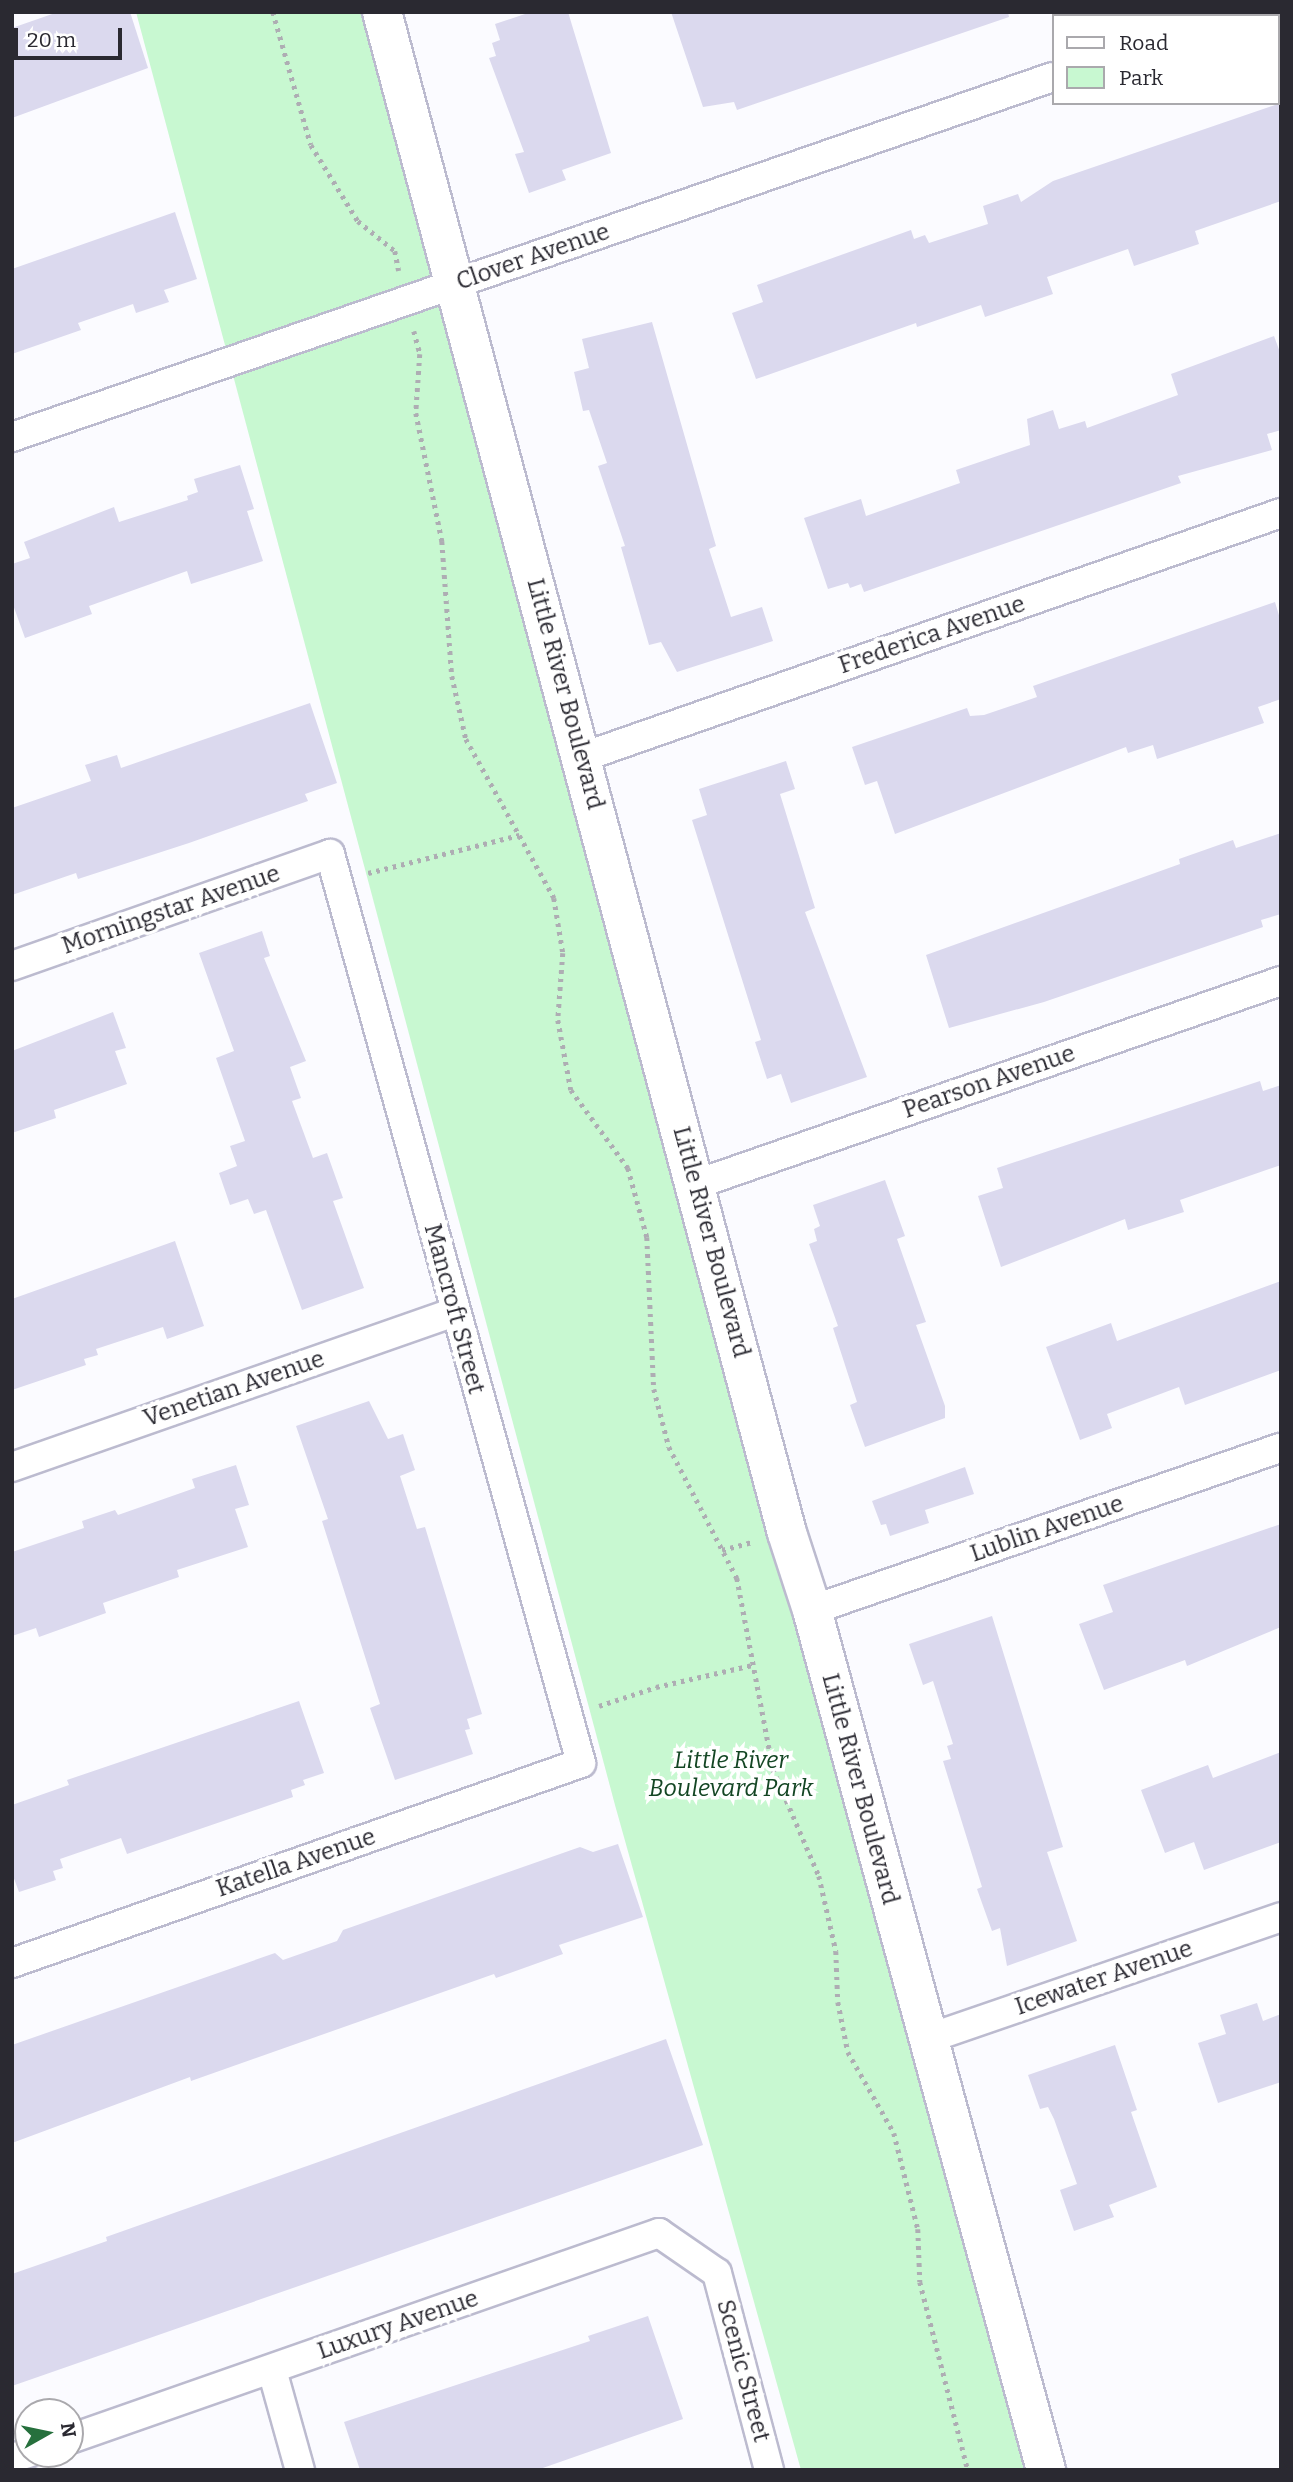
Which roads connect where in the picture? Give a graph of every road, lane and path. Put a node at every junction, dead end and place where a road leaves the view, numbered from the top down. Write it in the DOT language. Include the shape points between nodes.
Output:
graph roads {
  1 [pos="272,12"];
  2 [pos="382,12"];
  3 [pos="1052,78"];
  4 [pos="395,251"];
  5 [pos="453,285"];
  6 [pos="420,354"];
  7 [pos="12,437"];
  8 [pos="1281,513"];
  9 [pos="583,757"];
  10 [pos="519,835"];
  11 [pos="330,854"];
  12 [pos="376,870"];
  13 [pos="12,966"];
  14 [pos="1281,981"];
  15 [pos="697,1184"];
  16 [pos="455,1312"];
  17 [pos="1281,1448"];
  18 [pos="12,1467"];
  19 [pos="812,1610"];
  20 [pos="753,1665"];
  21 [pos="595,1708"];
  22 [pos="581,1763"];
  23 [pos="1281,1917"];
  24 [pos="12,1963"];
  25 [pos="927,2039"];
  26 [pos="717,2273"];
  27 [pos="272,2370"];
  28 [pos="84,2433"];
  29 [pos="300,2470"];
  30 [pos="769,2470"];
  31 [pos="968,2470"];
  32 [pos="1046,2470"];
  1 -- 4 [label="path" via="311,145 358,221"];
  2 -- 5 [label="street, Little River Boulevard"];
  3 -- 5 [label="street, Clover Avenue"];
  5 -- 7 [label="street, Clover Avenue"];
  5 -- 9 [label="street, Little River Boulevard"];
  6 -- 10 [label="path" via="416,414 442,541 452,676 466,738"];
  8 -- 9 [label="street, Frederica Avenue"];
  9 -- 15 [label="street, Little River Boulevard"];
  10 -- 12 [label="path"];
  10 -- 20 [label="path" via="554,898 562,953 558,1020 571,1090 628,1168 647,1237 654,1389 669,1447 737,1578"];
  11 -- 13 [label="street, Morningstar Avenue"];
  11 -- 16 [label="street, Mancroft Street"];
  14 -- 15 [label="street, Pearson Avenue"];
  15 -- 19 [label="street, Little River Boulevard" via="787,1533"];
  16 -- 18 [label="street, Venetian Avenue"];
  16 -- 22 [label="street, Mancroft Street"];
  17 -- 19 [label="street, Lublin Avenue"];
  19 -- 25 [label="street, Little River Boulevard"];
  20 -- 21 [label="path" via="656,1687"];
  20 -- 31 [label="path" via="773,1769 819,1876 836,1951 838,2002 848,2052 894,2133 918,2229 920,2282"];
  22 -- 24 [label="street, Katella Avenue"];
  23 -- 25 [label="street, Icewater Avenue"];
  25 -- 32 [label="street, Little River Boulevard"];
  26 -- 27 [label="street, Luxury Avenue" via="659,2233"];
  26 -- 30 [label="street, Scenic Street"];
  27 -- 28 [label="street, Luxury Avenue"];
  27 -- 29 [label="street"];
}
